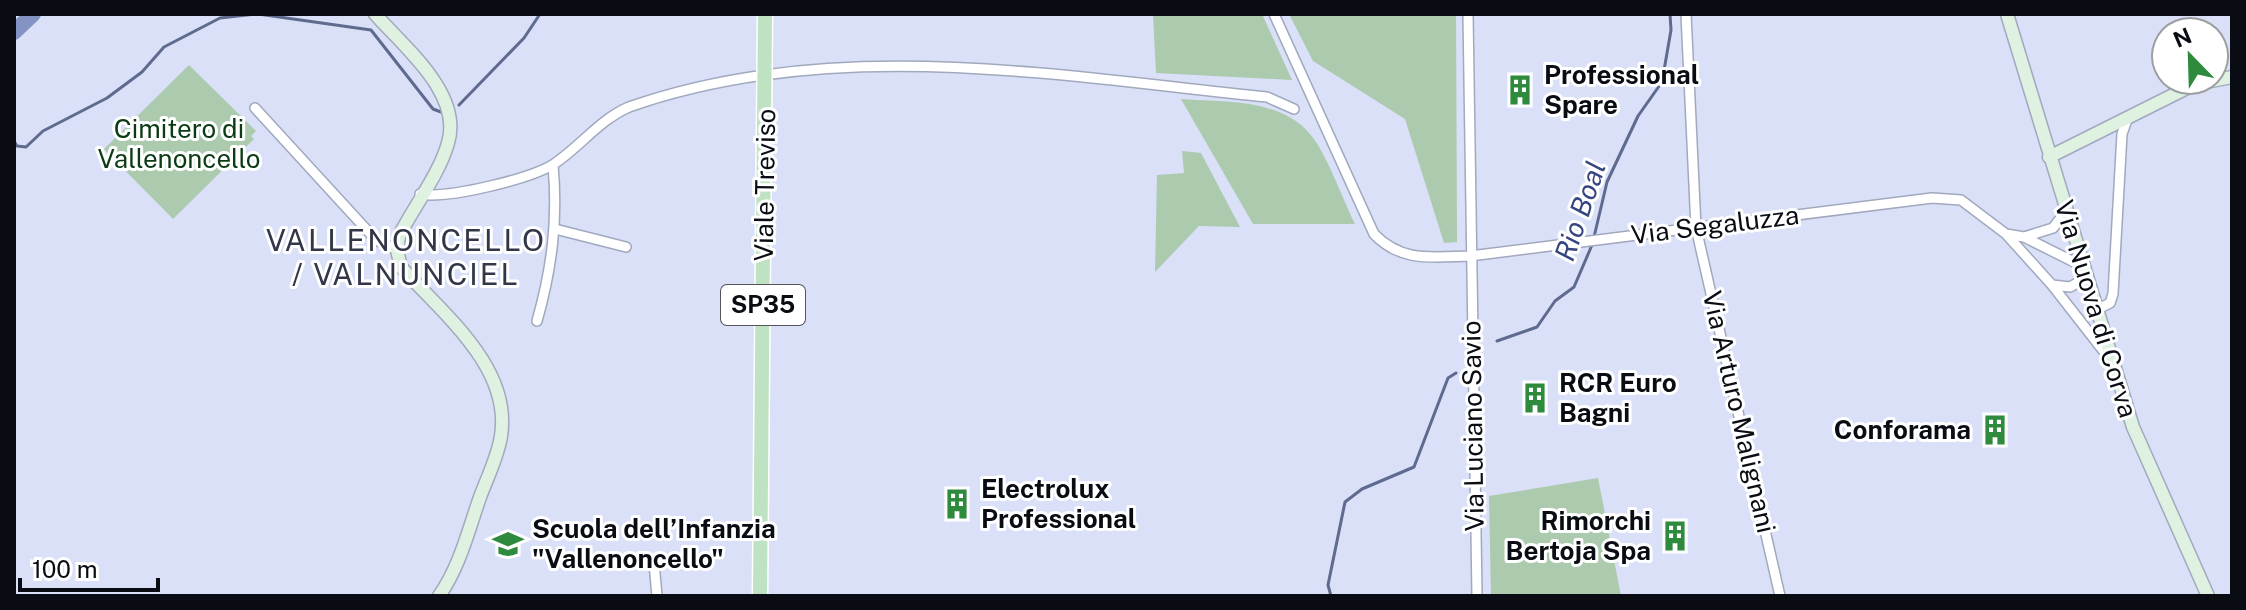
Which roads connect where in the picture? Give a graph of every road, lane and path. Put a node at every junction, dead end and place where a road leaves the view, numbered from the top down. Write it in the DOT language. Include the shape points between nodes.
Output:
graph roads {
  1 [pos="375,14"];
  2 [pos="765,14"];
  3 [pos="1274,14"];
  4 [pos="1468,14"];
  5 [pos="1686,14"];
  6 [pos="2007,14"];
  7 [pos="766,72"];
  8 [pos="2232,77"];
  9 [pos="255,108"];
  10 [pos="1294,109"];
  11 [pos="2128,117"];
  12 [pos="2049,157"];
  13 [pos="553,165"];
  14 [pos="420,194"];
  15 [pos="2066,211"];
  16 [pos="1696,228"];
  17 [pos="555,229"];
  18 [pos="2006,234"];
  19 [pos="2024,237"];
  20 [pos="626,247"];
  21 [pos="397,250"];
  22 [pos="1470,256"];
  23 [pos="2084,272"];
  24 [pos="2052,285"];
  25 [pos="2096,310"];
  26 [pos="537,321"];
  27 [pos="2112,361"];
  28 [pos="654,563"];
  29 [pos="439,596"];
  30 [pos="657,596"];
  31 [pos="760,596"];
  32 [pos="1477,596"];
  33 [pos="1780,596"];
  34 [pos="2208,596"];
  1 -- 14 [label="street" via="431,78 451,118 448,144"];
  2 -- 7 [label="main road, Viale Treviso / SP35"];
  3 -- 22 [label="street, Via Segaluzza" via="1374,234 1389,249 1410,257"];
  4 -- 22 [label="street, Via Luciano Savio"];
  5 -- 16 [label="street, Via Arturo Malignani"];
  6 -- 12 [label="street, Via Nuova di Corva"];
  7 -- 10 [label="street" via="948,65 1267,97"];
  7 -- 13 [label="street" via="611,114"];
  7 -- 31 [label="main road, Viale Treviso / SP35"];
  8 -- 11 [label="street" via="2195,84"];
  9 -- 21 [label="street" via="376,240"];
  11 -- 12 [label="street"];
  11 -- 25 [label="street" via="2122,134 2113,294 2110,303"];
  12 -- 15 [label="street, Via Nuova di Corva"];
  13 -- 14 [label="street" via="485,185"];
  13 -- 17 [label="street"];
  14 -- 21 [label="street"];
  15 -- 19 [label="street" via="2053,228"];
  15 -- 23 [label="street, Via Nuova di Corva"];
  16 -- 18 [label="street, Via Segaluzza" via="1932,198 1961,200"];
  16 -- 22 [label="street, Via Segaluzza"];
  16 -- 33 [label="street, Via Arturo Malignani"];
  17 -- 20 [label="street"];
  17 -- 26 [label="street" via="551,272"];
  18 -- 19 [label="street, Via Segaluzza"];
  18 -- 24 [label="street, Via Segaluzza"];
  19 -- 23 [label="street, Via Segaluzza"];
  21 -- 29 [label="street" via="401,267 477,351 496,384 501,409 501,436 460,555"];
  22 -- 32 [label="street, Via Luciano Savio"];
  23 -- 24 [label="street" via="2070,287"];
  23 -- 25 [label="street, Via Nuova di Corva"];
  24 -- 27 [label="street, Via Segaluzza"];
  25 -- 27 [label="street, Via Nuova di Corva"];
  27 -- 34 [label="street, Via Nuova di Corva" via="2138,440"];
  28 -- 30 [label="street"];
}
